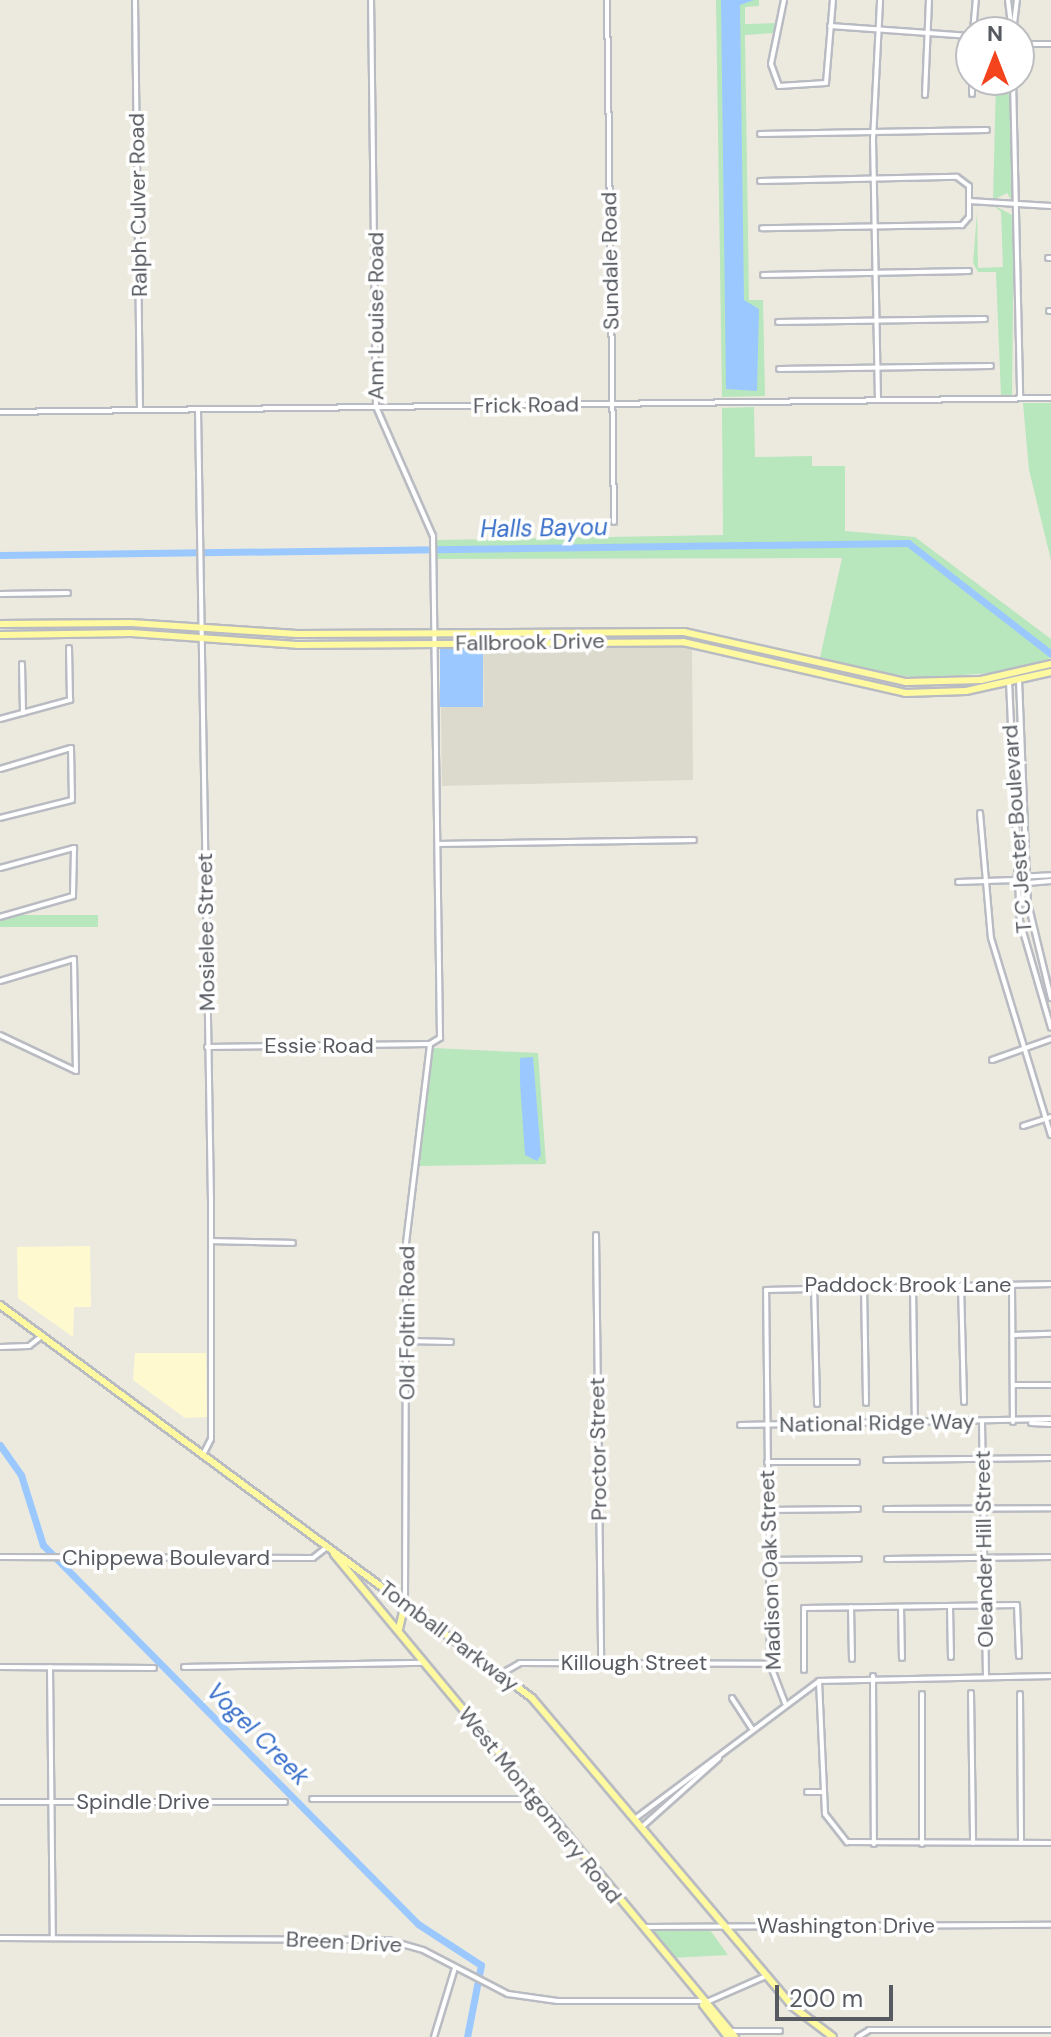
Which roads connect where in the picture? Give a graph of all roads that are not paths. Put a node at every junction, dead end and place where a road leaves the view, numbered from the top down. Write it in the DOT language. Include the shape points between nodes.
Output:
graph roads {
  1 [pos="135,0"];
  2 [pos="371,0"];
  3 [pos="607,0"];
  4 [pos="784,0"];
  5 [pos="833,0"];
  6 [pos="880,0"];
  7 [pos="929,0"];
  8 [pos="878,25"];
  9 [pos="830,26"];
  10 [pos="926,28"];
  11 [pos="955,32"];
  12 [pos="925,95"];
  13 [pos="1013,96"];
  14 [pos="987,130"];
  15 [pos="874,132"];
  16 [pos="760,134"];
  17 [pos="874,179"];
  18 [pos="760,181"];
  19 [pos="969,201"];
  20 [pos="1016,206"];
  21 [pos="1051,206"];
  22 [pos="875,226"];
  23 [pos="762,228"];
  24 [pos="969,271"];
  25 [pos="876,273"];
  26 [pos="763,275"];
  27 [pos="985,319"];
  28 [pos="876,321"];
  29 [pos="778,322"];
  30 [pos="991,366"];
  31 [pos="877,368"];
  32 [pos="779,369"];
  33 [pos="1020,398"];
  34 [pos="1051,398"];
  35 [pos="878,400"];
  36 [pos="612,404"];
  37 [pos="376,407"];
  38 [pos="140,410"];
  39 [pos="198,410"];
  40 [pos="0,412"];
  41 [pos="614,522"];
  42 [pos="68,593"];
  43 [pos="0,594"];
  44 [pos="0,624"];
  45 [pos="201,627"];
  46 [pos="602,632"];
  47 [pos="684,632"];
  48 [pos="436,633"];
  49 [pos="0,635"];
  50 [pos="201,638"];
  51 [pos="602,642"];
  52 [pos="683,642"];
  53 [pos="436,644"];
  54 [pos="69,648"];
  55 [pos="22,664"];
  56 [pos="1050,667"];
  57 [pos="1019,676"];
  58 [pos="1009,679"];
  59 [pos="23,713"];
  60 [pos="0,719"];
  61 [pos="0,769"];
  62 [pos="980,813"];
  63 [pos="0,818"];
  64 [pos="694,840"];
  65 [pos="438,844"];
  66 [pos="0,868"];
  67 [pos="1026,876"];
  68 [pos="1051,878"];
  69 [pos="1016,880"];
  70 [pos="985,881"];
  71 [pos="958,882"];
  72 [pos="1026,883"];
  73 [pos="0,917"];
  74 [pos="0,981"];
  75 [pos="1051,998"];
  76 [pos="1051,1028"];
  77 [pos="0,1035"];
  78 [pos="1051,1039"];
  79 [pos="430,1044"];
  80 [pos="207,1047"];
  81 [pos="1021,1050"];
  82 [pos="992,1060"];
  83 [pos="1049,1118"];
  84 [pos="1023,1126"];
  85 [pos="1051,1135"];
  86 [pos="596,1235"];
  87 [pos="211,1241"];
  88 [pos="293,1243"];
  89 [pos="1051,1284"];
  90 [pos="961,1285"];
  91 [pos="1012,1285"];
  92 [pos="814,1286"];
  93 [pos="864,1286"];
  94 [pos="913,1286"];
  95 [pos="766,1290"];
  96 [pos="0,1305"];
  97 [pos="1051,1334"];
  98 [pos="1012,1335"];
  99 [pos="42,1336"];
  100 [pos="407,1341"];
  101 [pos="451,1342"];
  102 [pos="0,1347"];
  103 [pos="1013,1385"];
  104 [pos="1051,1385"];
  105 [pos="964,1402"];
  106 [pos="866,1403"];
  107 [pos="817,1404"];
  108 [pos="915,1422"];
  109 [pos="982,1422"];
  110 [pos="1013,1422"];
  111 [pos="1051,1422"];
  112 [pos="740,1425"];
  113 [pos="766,1425"];
  114 [pos="204,1453"];
  115 [pos="1051,1458"];
  116 [pos="983,1459"];
  117 [pos="886,1460"];
  118 [pos="767,1462"];
  119 [pos="857,1462"];
  120 [pos="1051,1508"];
  121 [pos="858,1509"];
  122 [pos="886,1509"];
  123 [pos="983,1509"];
  124 [pos="768,1510"];
  125 [pos="328,1547"];
  126 [pos="0,1557"];
  127 [pos="984,1557"];
  128 [pos="1051,1557"];
  129 [pos="859,1559"];
  130 [pos="887,1559"];
  131 [pos="769,1560"];
  132 [pos="405,1602"];
  133 [pos="950,1606"];
  134 [pos="984,1606"];
  135 [pos="851,1607"];
  136 [pos="901,1607"];
  137 [pos="399,1632"];
  138 [pos="1019,1656"];
  139 [pos="951,1657"];
  140 [pos="902,1658"];
  141 [pos="852,1659"];
  142 [pos="425,1663"];
  143 [pos="601,1663"];
  144 [pos="770,1664"];
  145 [pos="0,1667"];
  146 [pos="50,1667"];
  147 [pos="184,1667"];
  148 [pos="154,1668"];
  149 [pos="804,1670"];
  150 [pos="501,1674"];
  151 [pos="986,1675"];
  152 [pos="873,1676"];
  153 [pos="1051,1676"];
  154 [pos="819,1681"];
  155 [pos="971,1693"];
  156 [pos="922,1694"];
  157 [pos="1020,1694"];
  158 [pos="732,1698"];
  159 [pos="785,1703"];
  160 [pos="753,1729"];
  161 [pos="726,1751"];
  162 [pos="683,1781"];
  163 [pos="688,1788"];
  164 [pos="807,1792"];
  165 [pos="824,1792"];
  166 [pos="312,1799"];
  167 [pos="536,1799"];
  168 [pos="0,1802"];
  169 [pos="52,1802"];
  170 [pos="285,1802"];
  171 [pos="636,1818"];
  172 [pos="643,1826"];
  173 [pos="973,1843"];
  174 [pos="1021,1843"];
  175 [pos="1051,1843"];
  176 [pos="874,1844"];
  177 [pos="922,1844"];
  178 [pos="1051,1925"];
  179 [pos="725,1927"];
  180 [pos="641,1928"];
  181 [pos="0,1938"];
  182 [pos="53,1938"];
  183 [pos="455,1967"];
  184 [pos="766,1976"];
  185 [pos="702,2002"];
  186 [pos="1051,2030"];
  187 [pos="780,2031"];
  188 [pos="731,2035"];
  189 [pos="434,2037"];
  190 [pos="833,2037"];
  191 [pos="858,2037"];
  1 -- 38 [label="street, Ralph Culver Road"];
  2 -- 37 [label="street, Ann Louise Road"];
  3 -- 36 [label="street, Sundale Road"];
  4 -- 9 [label="street" via="771,57 773,84 826,83"];
  5 -- 9 [label="street"];
  6 -- 8 [label="street"];
  7 -- 10 [label="street"];
  8 -- 9 [label="street"];
  8 -- 10 [label="street"];
  8 -- 15 [label="street"];
  10 -- 11 [label="street"];
  10 -- 12 [label="street"];
  13 -- 20 [label="street"];
  14 -- 15 [label="street"];
  15 -- 16 [label="street"];
  15 -- 17 [label="street"];
  17 -- 18 [label="street"];
  17 -- 19 [label="street" via="967,179"];
  17 -- 22 [label="street"];
  19 -- 20 [label="street"];
  19 -- 22 [label="street" via="962,225"];
  20 -- 21 [label="street"];
  20 -- 33 [label="street"];
  22 -- 23 [label="street"];
  22 -- 25 [label="street"];
  24 -- 25 [label="street"];
  25 -- 26 [label="street"];
  25 -- 28 [label="street"];
  27 -- 28 [label="street"];
  28 -- 29 [label="street"];
  28 -- 31 [label="street"];
  30 -- 31 [label="street"];
  31 -- 32 [label="street"];
  31 -- 35 [label="street"];
  33 -- 34 [label="street, Frick Road"];
  33 -- 35 [label="street, Frick Road"];
  35 -- 36 [label="street, Frick Road"];
  36 -- 37 [label="street, Frick Road"];
  36 -- 41 [label="street, Sundale Road"];
  37 -- 39 [label="street, Frick Road"];
  37 -- 48 [label="street, Ann Louise Road" via="433,536"];
  38 -- 39 [label="street, Frick Road"];
  38 -- 40 [label="street, Frick Road"];
  39 -- 45 [label="street, Mosielee Street"];
  42 -- 43 [label="street"];
  44 -- 45 [label="main road, Fallbrook Drive"];
  45 -- 48 [label="main road, Fallbrook Drive"];
  45 -- 50 [label="street, Mosielee Street"];
  46 -- 47 [label="main road, Fallbrook Drive"];
  46 -- 48 [label="main road, Fallbrook Drive"];
  46 -- 51 [label="main road"];
  47 -- 52 [label="main road"];
  47 -- 58 [label="main road, Fallbrook Drive" via="882,680"];
  48 -- 53 [label="street, Ann Louise Road"];
  49 -- 50 [label="main road, Fallbrook Drive"];
  50 -- 53 [label="main road, Fallbrook Drive"];
  50 -- 80 [label="street, Mosielee Street"];
  51 -- 52 [label="main road, Fallbrook Drive"];
  51 -- 53 [label="main road, Fallbrook Drive"];
  52 -- 58 [label="main road, Fallbrook Drive" via="881,690 944,693"];
  53 -- 65 [label="street, Ann Louise Road"];
  54 -- 59 [label="street" via="70,700"];
  55 -- 59 [label="street"];
  56 -- 57 [label="main road, Fallbrook Drive"];
  57 -- 58 [label="main road, Fallbrook Drive"];
  57 -- 67 [label="street, T C Jester Boulevard"];
  58 -- 69 [label="street, T C Jester Boulevard"];
  59 -- 60 [label="street"];
  61 -- 63 [label="street" via="71,748 72,800"];
  62 -- 70 [label="street"];
  64 -- 65 [label="street"];
  65 -- 79 [label="street, Ann Louise Road" via="440,1038"];
  66 -- 73 [label="street" via="74,848 73,896"];
  67 -- 68 [label="street"];
  67 -- 69 [label="street"];
  67 -- 72 [label="street, T C Jester Boulevard"];
  68 -- 72 [label="street"];
  69 -- 70 [label="street"];
  69 -- 72 [label="street"];
  69 -- 76 [label="street, T C Jester Boulevard" via="1024,942"];
  70 -- 71 [label="street"];
  70 -- 81 [label="street"];
  72 -- 75 [label="street, T C Jester Boulevard"];
  74 -- 77 [label="street" via="74,959 76,1071"];
  78 -- 81 [label="street"];
  79 -- 80 [label="street, Essie Road"];
  79 -- 100 [label="street, Old Foltin Road" via="406,1243"];
  80 -- 87 [label="street, Mosielee Street"];
  81 -- 82 [label="street"];
  81 -- 83 [label="street"];
  83 -- 84 [label="street"];
  83 -- 85 [label="street"];
  86 -- 143 [label="street, Proctor Street"];
  87 -- 88 [label="street"];
  87 -- 114 [label="street, Mosielee Street" via="211,1439"];
  89 -- 91 [label="street, Paddock Brook Lane"];
  90 -- 91 [label="street, Paddock Brook Lane"];
  90 -- 94 [label="street, Paddock Brook Lane"];
  90 -- 105 [label="street"];
  91 -- 98 [label="street"];
  92 -- 93 [label="street, Paddock Brook Lane"];
  92 -- 95 [label="street, Paddock Brook Lane"];
  92 -- 107 [label="street"];
  93 -- 94 [label="street, Paddock Brook Lane"];
  93 -- 106 [label="street"];
  94 -- 108 [label="street"];
  95 -- 113 [label="street, Madison Oak Street"];
  96 -- 99 [label="main road, Tomball Parkway"];
  97 -- 98 [label="street"];
  98 -- 103 [label="street"];
  99 -- 102 [label="street" via="29,1346"];
  99 -- 114 [label="main road, Tomball Parkway"];
  100 -- 101 [label="street"];
  100 -- 132 [label="street, Old Foltin Road"];
  103 -- 104 [label="street"];
  103 -- 110 [label="street"];
  108 -- 109 [label="street, National Ridge Way"];
  108 -- 113 [label="street, National Ridge Way"];
  109 -- 110 [label="street, National Ridge Way"];
  109 -- 116 [label="street, Oleander Hill Street"];
  110 -- 111 [label="street, National Ridge Way"];
  112 -- 113 [label="street, National Ridge Way"];
  113 -- 118 [label="street, Madison Oak Street"];
  114 -- 125 [label="main road, Tomball Parkway"];
  115 -- 116 [label="street"];
  116 -- 117 [label="street"];
  116 -- 123 [label="street, Oleander Hill Street"];
  118 -- 119 [label="street"];
  118 -- 124 [label="street, Madison Oak Street"];
  120 -- 123 [label="street"];
  121 -- 124 [label="street"];
  122 -- 123 [label="street"];
  123 -- 127 [label="street, Oleander Hill Street"];
  124 -- 131 [label="street, Madison Oak Street"];
  125 -- 126 [label="street, Chippewa Boulevard" via="313,1558"];
  125 -- 132 [label="main road, Tomball Parkway"];
  125 -- 137 [label="main road, West Montgomery Road"];
  127 -- 128 [label="street"];
  127 -- 130 [label="street"];
  127 -- 134 [label="street, Oleander Hill Street"];
  129 -- 131 [label="street"];
  131 -- 144 [label="street, Madison Oak Street"];
  132 -- 137 [label="main road"];
  132 -- 150 [label="main road, Tomball Parkway"];
  133 -- 134 [label="street"];
  133 -- 136 [label="street"];
  133 -- 139 [label="street"];
  134 -- 138 [label="street" via="1017,1605"];
  134 -- 151 [label="street, Oleander Hill Street"];
  135 -- 136 [label="street"];
  135 -- 141 [label="street"];
  135 -- 149 [label="street" via="804,1608"];
  136 -- 140 [label="street"];
  137 -- 142 [label="main road, West Montgomery Road"];
  142 -- 147 [label="street"];
  142 -- 167 [label="main road, West Montgomery Road"];
  143 -- 144 [label="street, Killough Street"];
  143 -- 150 [label="street, Killough Street" via="520,1663"];
  144 -- 159 [label="street, Madison Oak Street"];
  145 -- 146 [label="street"];
  146 -- 148 [label="street"];
  146 -- 169 [label="street"];
  150 -- 171 [label="main road, Tomball Parkway" via="550,1715"];
  151 -- 152 [label="street"];
  151 -- 153 [label="street"];
  152 -- 154 [label="street"];
  152 -- 176 [label="street"];
  154 -- 159 [label="street"];
  154 -- 165 [label="street"];
  155 -- 173 [label="street"];
  156 -- 177 [label="street"];
  157 -- 174 [label="street"];
  158 -- 160 [label="street"];
  159 -- 160 [label="street"];
  160 -- 161 [label="street"];
  161 -- 162 [label="street"];
  161 -- 163 [label="street"];
  162 -- 163 [label="street"];
  162 -- 171 [label="street"];
  163 -- 172 [label="street"];
  164 -- 165 [label="street"];
  165 -- 176 [label="street" via="825,1814 847,1842"];
  166 -- 167 [label="street"];
  167 -- 180 [label="main road, West Montgomery Road"];
  168 -- 169 [label="street, Spindle Drive"];
  169 -- 170 [label="street, Spindle Drive"];
  169 -- 182 [label="street"];
  171 -- 172 [label="main road, Tomball Parkway"];
  172 -- 179 [label="main road, Tomball Parkway"];
  173 -- 174 [label="street"];
  173 -- 177 [label="street"];
  174 -- 175 [label="street"];
  176 -- 177 [label="street"];
  178 -- 179 [label="street, Washington Drive"];
  179 -- 180 [label="street, Washington Drive"];
  179 -- 184 [label="main road, Tomball Parkway"];
  180 -- 185 [label="main road, West Montgomery Road"];
  181 -- 182 [label="street, Breen Drive"];
  182 -- 183 [label="street, Breen Drive" via="373,1939 412,1946"];
  183 -- 185 [label="street, Breen Drive" via="487,1985 535,2000"];
  183 -- 189 [label="street"];
  184 -- 185 [label="street, Breen Drive"];
  184 -- 190 [label="main road, Tomball Parkway"];
  185 -- 188 [label="main road, West Montgomery Road"];
  186 -- 191 [label="street" via="869,2030"];
  187 -- 188 [label="street"];
}
